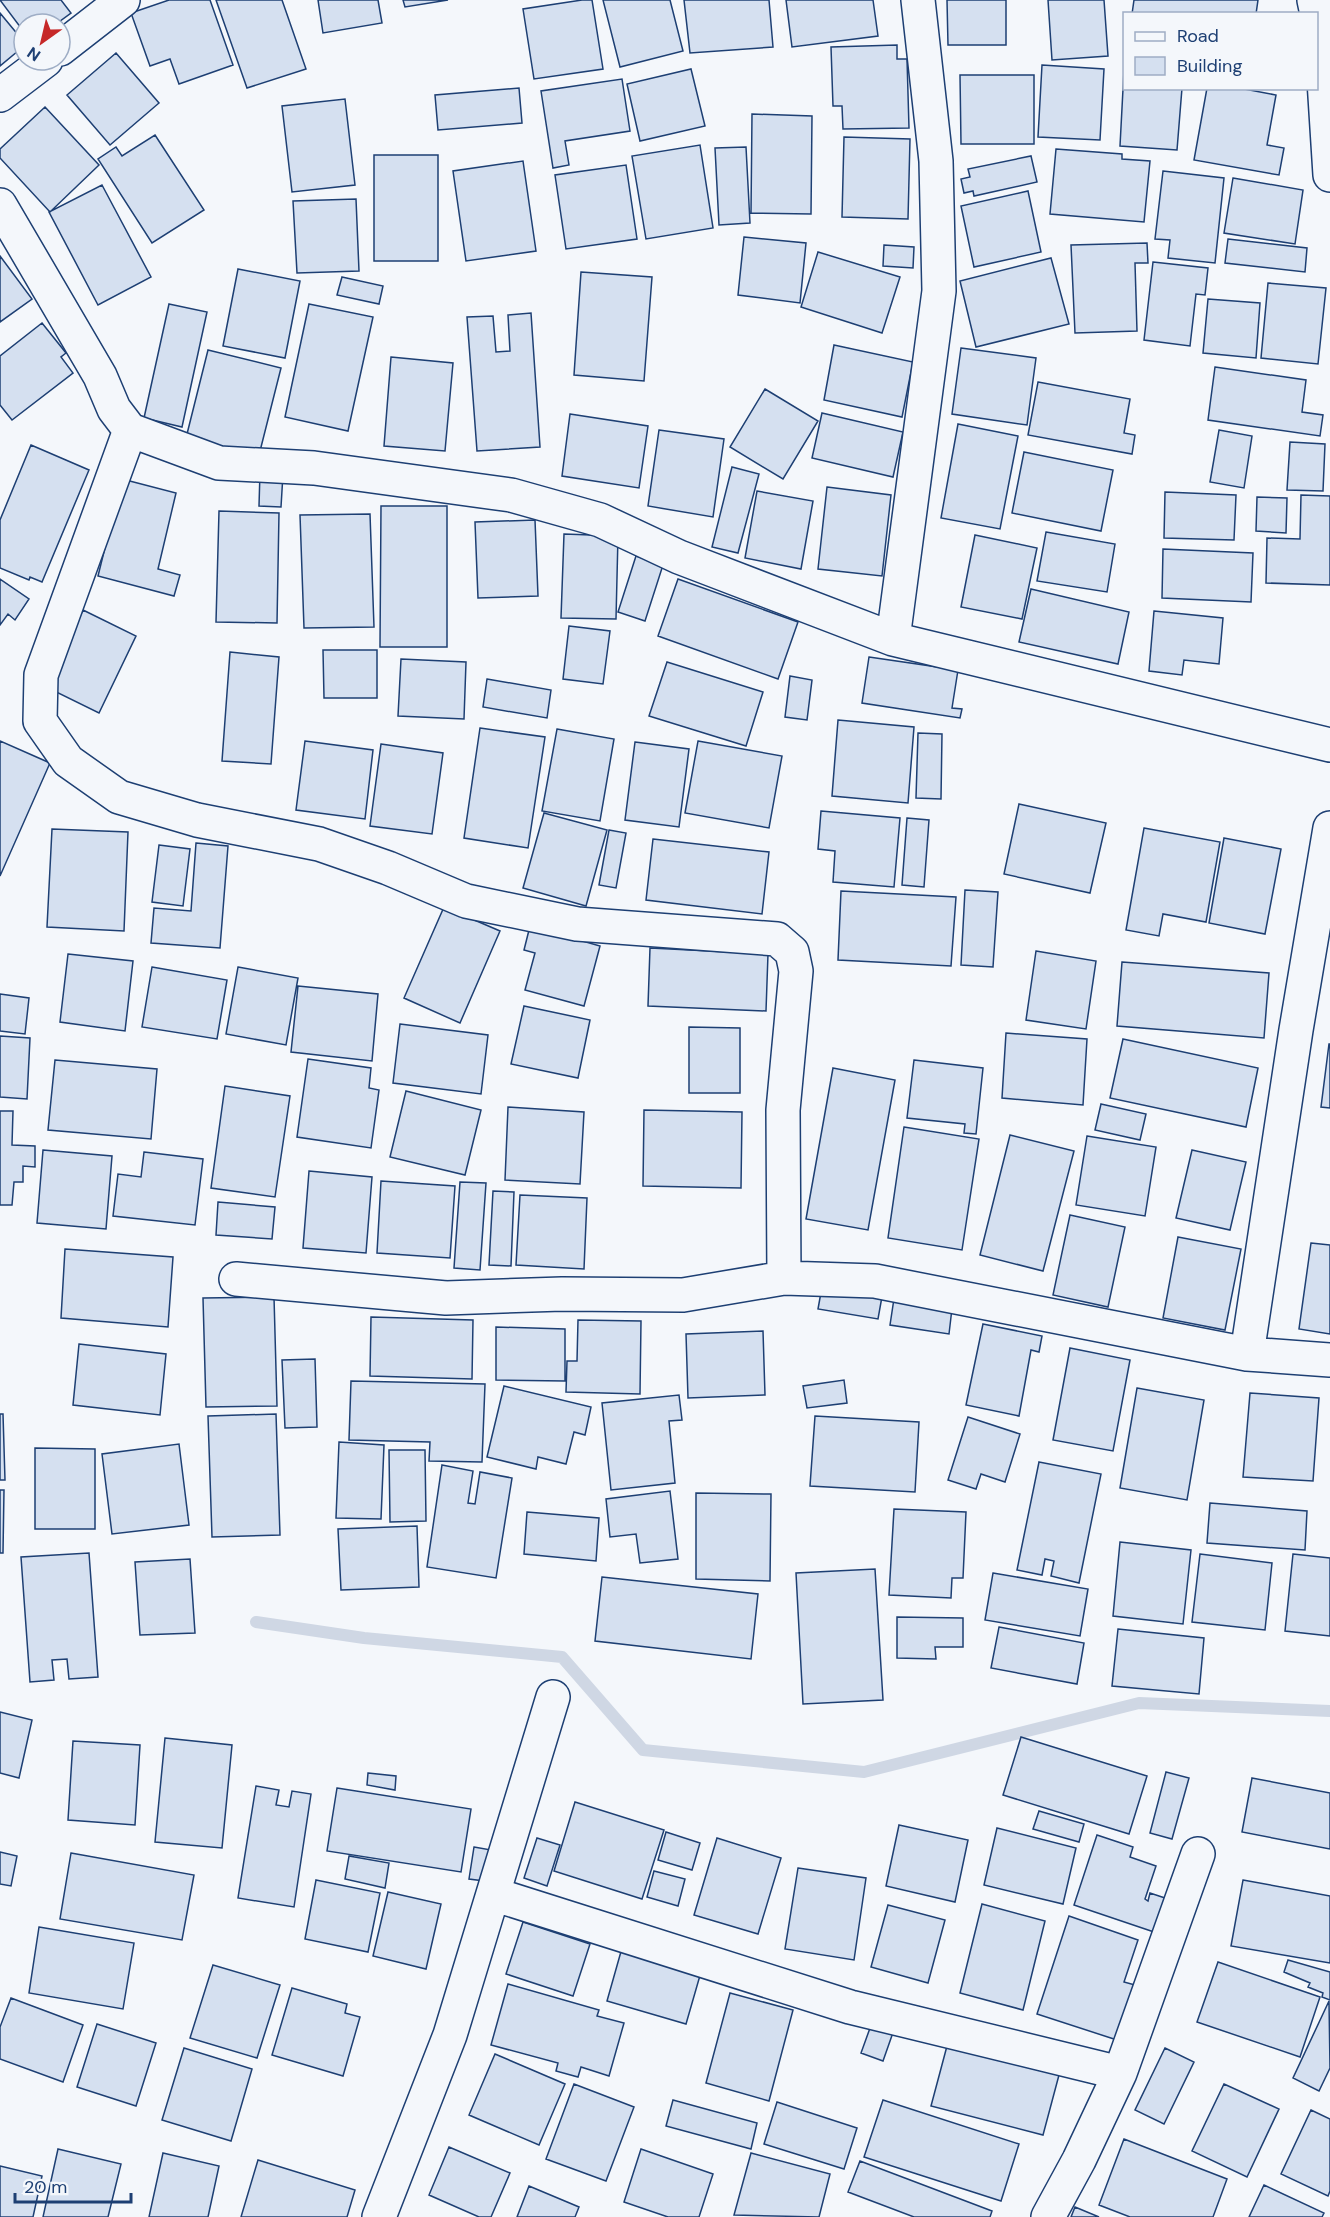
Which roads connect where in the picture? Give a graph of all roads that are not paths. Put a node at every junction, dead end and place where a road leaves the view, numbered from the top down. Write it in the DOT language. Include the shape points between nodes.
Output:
graph roads {
  1 [pos="123,0"];
  2 [pos="918,0"];
  3 [pos="1314,0"];
  4 [pos="1326,33"];
  5 [pos="72,40"];
  6 [pos="30,72"];
  7 [pos="0,95"];
  8 [pos="1330,175"];
  9 [pos="0,205"];
  10 [pos="130,430"];
  11 [pos="893,639"];
  12 [pos="1330,745"];
  13 [pos="1330,828"];
  14 [pos="784,1278"];
  15 [pos="236,1279"];
  16 [pos="1247,1354"];
  17 [pos="1330,1360"];
  18 [pos="553,1697"];
  19 [pos="1198,1854"];
  20 [pos="493,1894"];
  21 [pos="1120,2073"];
  22 [pos="379,2217"];
  23 [pos="1048,2217"];
  1 -- 5 [label="street"];
  2 -- 11 [label="street" via="936,161 939,291"];
  3 -- 4 [label="street"];
  4 -- 8 [label="street"];
  6 -- 7 [label="street"];
  9 -- 10 [label="street" via="100,376 114,409"];
  10 -- 11 [label="street" via="219,463 314,468 511,495 600,520 679,557"];
  10 -- 14 [label="street" via="41,675 40,721 68,760 119,797 197,820 319,844 466,901 577,924 777,939 792,952 796,971 783,1110"];
  11 -- 12 [label="street"];
  13 -- 16 [label="street"];
  14 -- 15 [label="street" via="683,1295 446,1298"];
  14 -- 16 [label="street" via="875,1281"];
  16 -- 17 [label="street"];
  18 -- 20 [label="street"];
  19 -- 21 [label="street"];
  20 -- 21 [label="street" via="850,2007"];
  20 -- 22 [label="street" via="450,2035"];
  21 -- 23 [label="street"];
}
